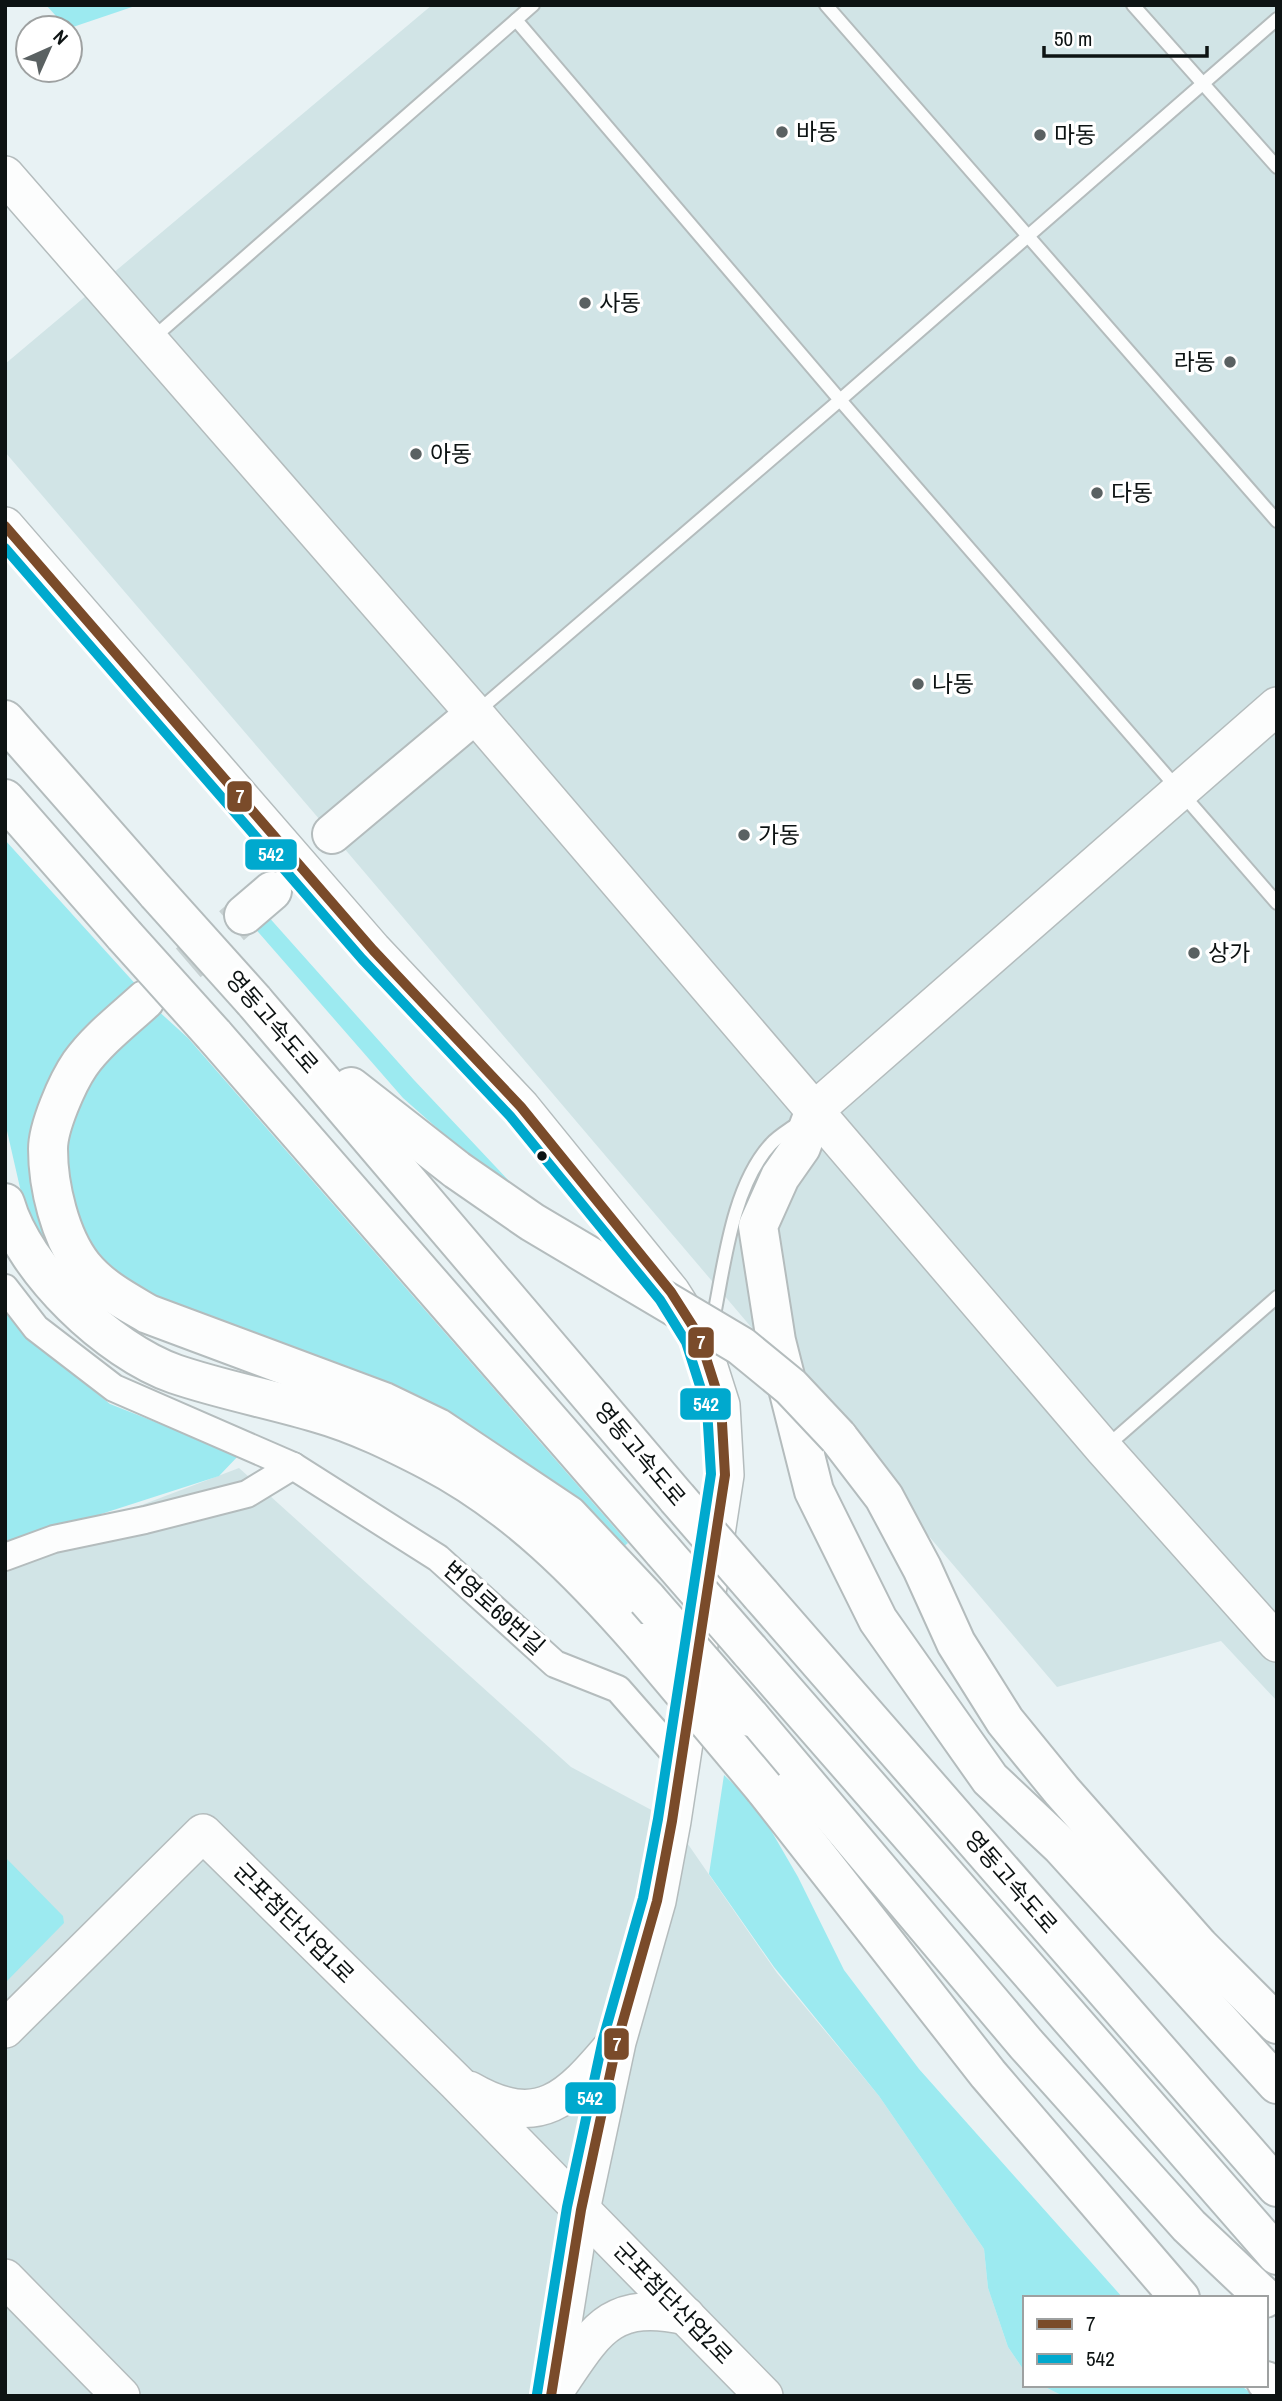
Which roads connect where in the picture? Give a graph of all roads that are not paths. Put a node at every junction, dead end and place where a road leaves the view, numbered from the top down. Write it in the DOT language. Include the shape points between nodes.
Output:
graph roads {
  1 [pos="533,5"];
  2 [pos="826,5"];
  3 [pos="1133,5"];
  4 [pos="1277,19"];
  5 [pos="516,20"];
  6 [pos="1202,83"];
  7 [pos="1277,167"];
  8 [pos="5,175"];
  9 [pos="1028,236"];
  10 [pos="150,341"];
  11 [pos="840,400"];
  12 [pos="1277,521"];
  13 [pos="5,526"];
  14 [pos="1277,706"];
  15 [pos="475,714"];
  16 [pos="5,720"];
  17 [pos="1179,791"];
  18 [pos="5,799"];
  19 [pos="332,834"];
  20 [pos="1277,903"];
  21 [pos="145,1000"];
  22 [pos="279,1029"];
  23 [pos="815,1110"];
  24 [pos="5,1203"];
  25 [pos="5,1288"];
  26 [pos="1277,1297"];
  27 [pos="699,1336"];
  28 [pos="1104,1449"];
  29 [pos="293,1466"];
  30 [pos="5,1557"];
  31 [pos="1277,1643"];
  32 [pos="682,1762"];
  33 [pos="1277,2024"];
  34 [pos="5,2029"];
  35 [pos="617,2042"];
  36 [pos="456,2082"];
  37 [pos="1277,2084"];
  38 [pos="1277,2187"];
  39 [pos="582,2210"];
  40 [pos="1277,2256"];
  41 [pos="5,2278"];
  42 [pos="1179,2296"];
  43 [pos="1264,2296"];
  44 [pos="686,2316"];
  45 [pos="121,2396"];
  46 [pos="551,2396"];
  47 [pos="764,2396"];
  1 -- 5 [label="lane"];
  2 -- 9 [label="lane"];
  3 -- 6 [label="lane"];
  4 -- 6 [label="lane"];
  5 -- 10 [label="lane"];
  5 -- 11 [label="lane"];
  6 -- 7 [label="lane"];
  6 -- 9 [label="lane"];
  8 -- 10 [label="street"];
  9 -- 11 [label="lane"];
  9 -- 12 [label="lane"];
  10 -- 15 [label="street"];
  11 -- 15 [label="lane"];
  11 -- 17 [label="lane"];
  13 -- 27 [label="street" via="373,950 521,1107 671,1292"];
  14 -- 17 [label="street"];
  15 -- 19 [label="highway"];
  15 -- 23 [label="street"];
  16 -- 22 [label="highway, 영동고속도로, bridge"];
  17 -- 20 [label="lane"];
  17 -- 23 [label="street"];
  18 -- 40 [label="highway, 영동고속도로, bridge"];
  21 -- 43 [label="highway, bridge" via="80,1064 61,1099 48,1147 54,1200 83,1266 112,1294 148,1314 384,1402 438,1428 568,1515 750,1717 1026,2044 1189,2226"];
  22 -- 33 [label="highway, bridge" via="457,1170 531,1222 741,1346 791,1387 838,1437 884,1497 956,1643 1004,1721 1199,1947"];
  22 -- 38 [label="highway, 영동고속도로, bridge" via="677,1499"];
  23 -- 27 [label="lane" via="771,1144 749,1179 739,1200 715,1310"];
  23 -- 28 [label="street"];
  23 -- 37 [label="highway" via="801,1147 780,1177 758,1226 776,1341 814,1491 878,1620 990,1779 1060,1846"];
  24 -- 42 [label="highway, bridge" via="37,1266 67,1300 129,1351 173,1374 321,1414 383,1438 490,1497 551,1547 598,1593 764,1788 988,2074"];
  25 -- 29 [label="street, 번영로69번길" via="36,1328 114,1388"];
  26 -- 28 [label="lane"];
  27 -- 32 [label="street" via="721,1405 725,1475"];
  28 -- 31 [label="street"];
  29 -- 30 [label="street" via="247,1494 54,1539"];
  29 -- 32 [label="street, 번영로69번길" via="438,1558 555,1664 618,1689"];
  32 -- 35 [label="street" via="657,1900"];
  34 -- 36 [label="street, 군포첨단산업1로" via="203,1833"];
  35 -- 36 [label="street" via="580,2085 543,2106 505,2106"];
  35 -- 39 [label="street"];
  36 -- 39 [label="street, 군포첨단산업1로"];
  39 -- 44 [label="street, 군포첨단산업2로"];
  39 -- 46 [label="street"];
  41 -- 45 [label="street"];
  44 -- 46 [label="street" via="632,2312 615,2319 590,2340"];
  44 -- 47 [label="street, 군포첨단산업2로"];
}
